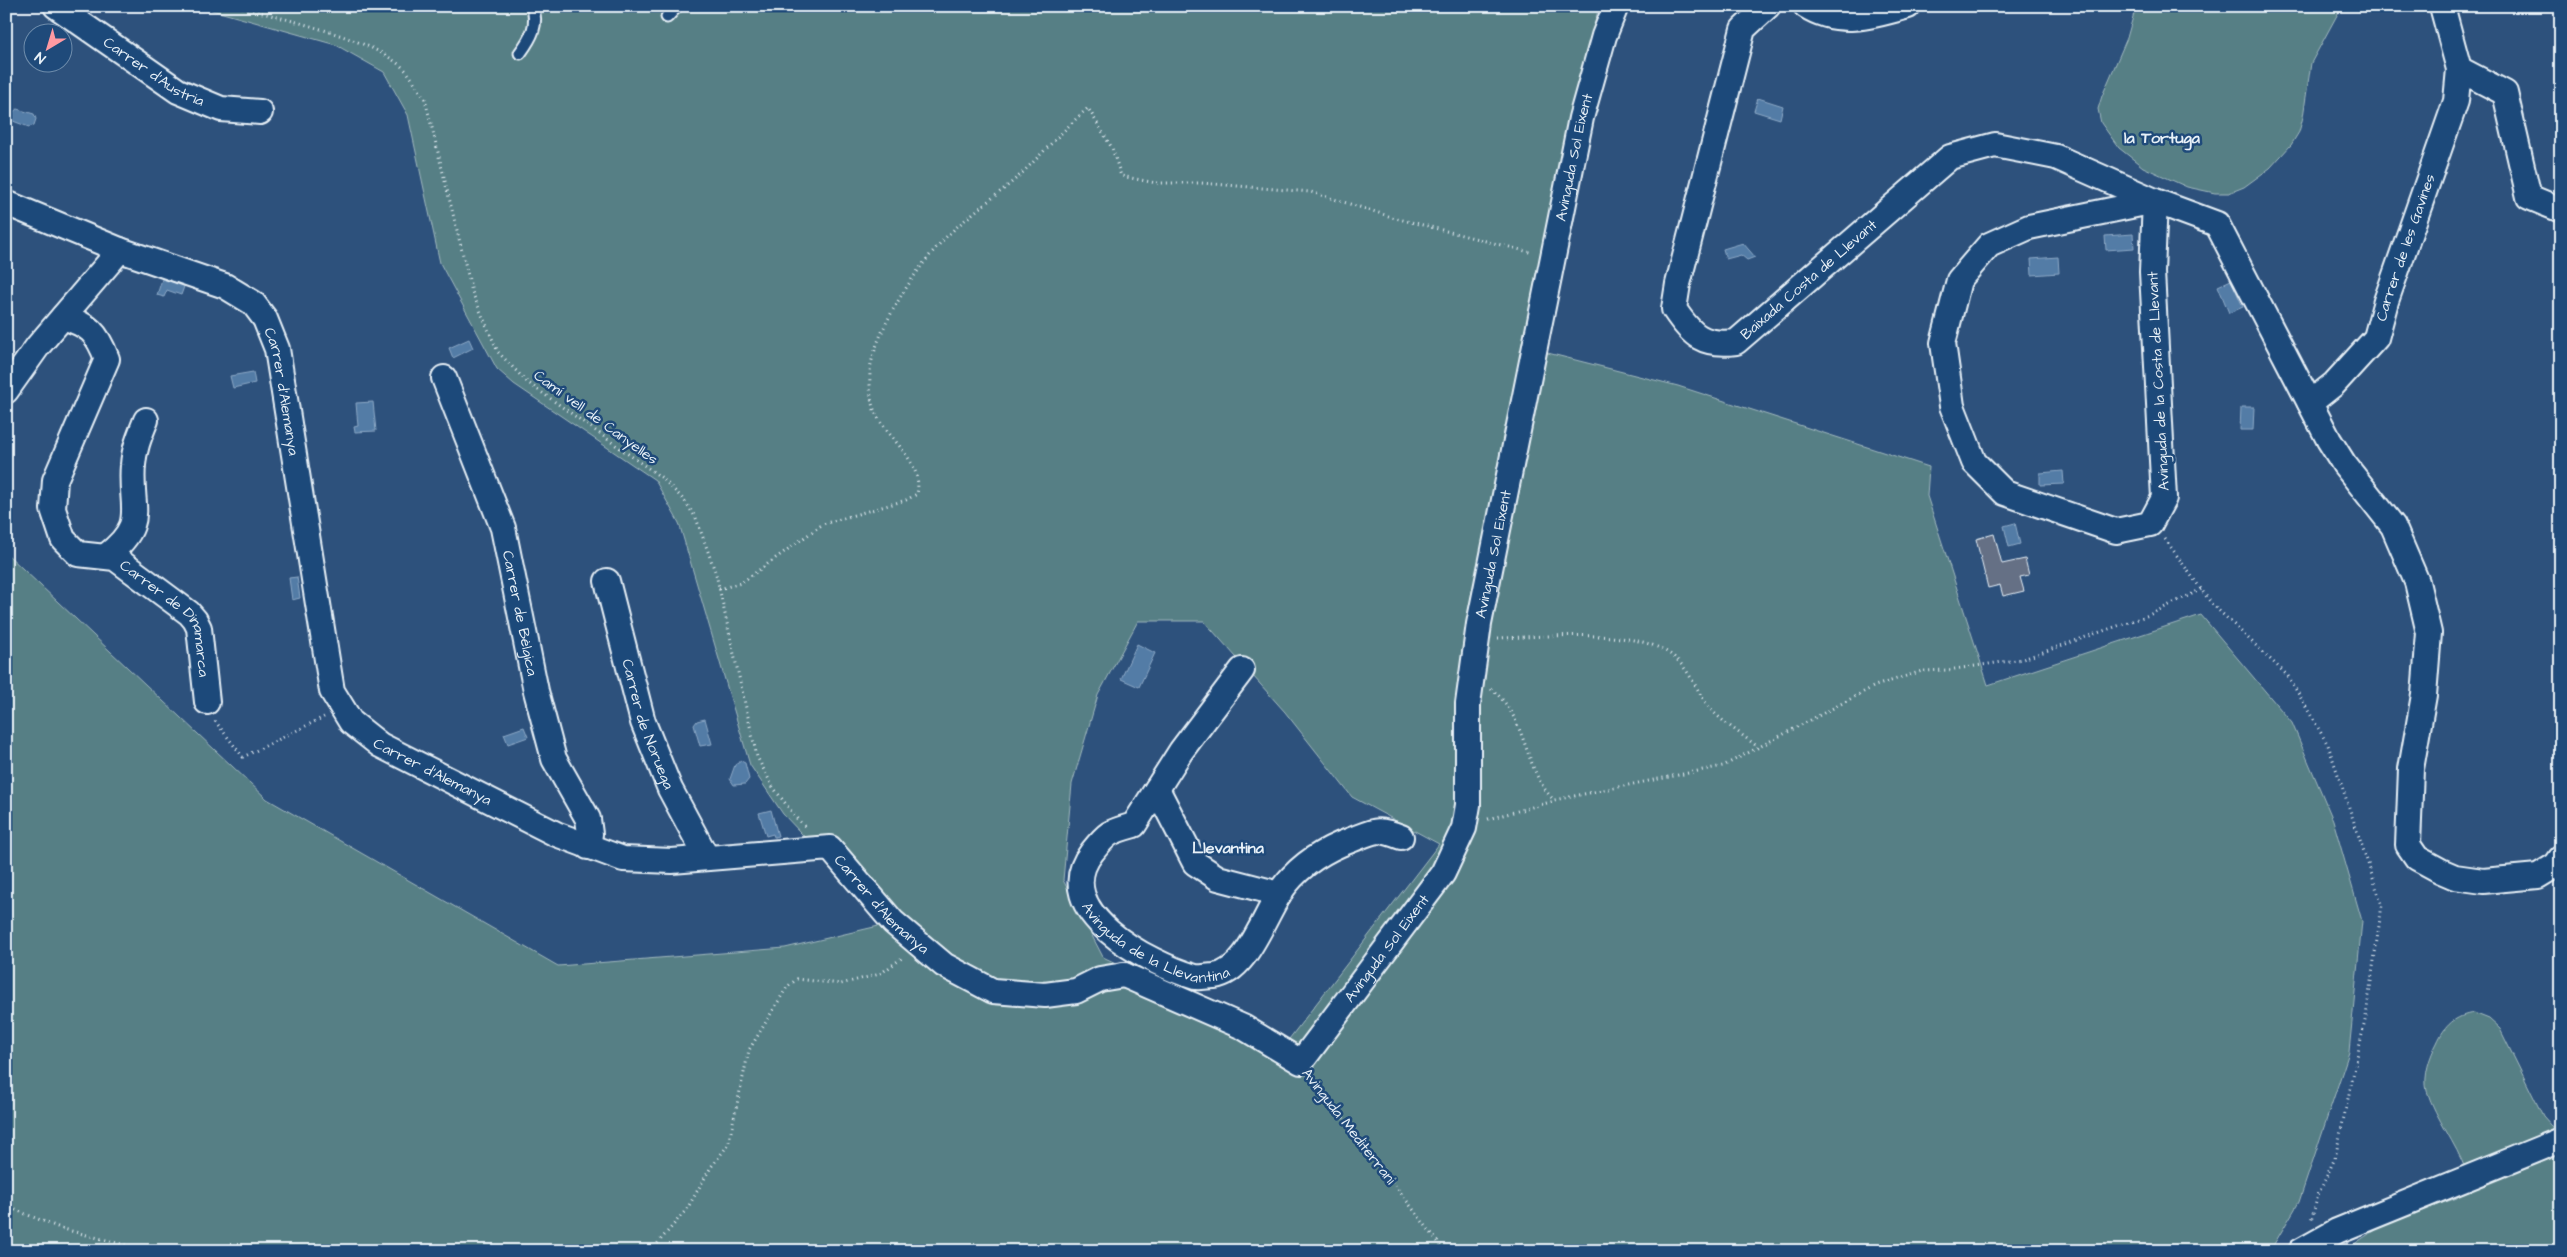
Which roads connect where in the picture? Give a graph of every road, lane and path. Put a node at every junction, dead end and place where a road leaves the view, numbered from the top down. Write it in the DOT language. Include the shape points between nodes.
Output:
graph roads {
  1 [pos="56,6"];
  2 [pos="238,6"];
  3 [pos="532,6"];
  4 [pos="677,6"];
  5 [pos="1616,6"];
  6 [pos="1768,6"];
  7 [pos="1806,6"];
  8 [pos="1908,6"];
  9 [pos="2442,6"];
  10 [pos="667,17"];
  11 [pos="520,53"];
  12 [pos="2459,69"];
  13 [pos="260,112"];
  14 [pos="2155,201"];
  15 [pos="6,204"];
  16 [pos="2561,210"];
  17 [pos="120,250"];
  18 [pos="1553,257"];
  19 [pos="62,317"];
  20 [pos="444,378"];
  21 [pos="6,391"];
  22 [pos="2310,403"];
  23 [pos="146,420"];
  24 [pos="2150,524"];
  25 [pos="106,556"];
  26 [pos="607,581"];
  27 [pos="719,589"];
  28 [pos="2202,590"];
  29 [pos="1477,636"];
  30 [pos="1242,670"];
  31 [pos="1470,680"];
  32 [pos="207,702"];
  33 [pos="343,708"];
  34 [pos="1758,747"];
  35 [pos="1157,789"];
  36 [pos="1554,800"];
  37 [pos="1465,821"];
  38 [pos="1401,837"];
  39 [pos="588,847"];
  40 [pos="830,848"];
  41 [pos="707,858"];
  42 [pos="2561,858"];
  43 [pos="1279,894"];
  44 [pos="921,945"];
  45 [pos="1132,950"];
  46 [pos="1124,975"];
  47 [pos="1300,1062"];
  48 [pos="2561,1140"];
  49 [pos="6,1206"];
  50 [pos="2302,1249"];
  51 [pos="148,1251"];
  52 [pos="651,1251"];
  53 [pos="1445,1251"];
  1 -- 13 [label="street, Carrer d'Austria" via="178,92 220,109"];
  2 -- 27 [label="path, Camí vell de Canyelles" via="366,44 408,72 425,99 472,292 498,352 527,382 662,478 684,500 696,518"];
  3 -- 11 [label="lane" via="534,33"];
  4 -- 10 [label="lane"];
  5 -- 18 [label="street, Avinguda Sol Eixent" via="1581,118"];
  6 -- 14 [label="street, Baixada Costa de Llevant" via="1742,30 1678,284 1674,309 1688,330 1704,340 1720,344 1736,342 1950,157 1995,145 2056,157"];
  7 -- 8 [label="street" via="1830,16 1862,19"];
  9 -- 12 [label="street"];
  12 -- 16 [label="street" via="2505,93 2529,197"];
  12 -- 22 [label="street, Carrer de les Gavines" via="2456,101 2376,338 2334,384"];
  14 -- 22 [label="street" via="2217,224"];
  14 -- 24 [label="street, Avinguda de la Costa de Llevant" via="2152,272 2164,498"];
  14 -- 24 [label="street" via="2029,227 1989,245 1959,280 1943,342 1952,406 1974,462 2005,493 2116,531"];
  15 -- 17 [label="street, Carrer d'Alemanya"];
  17 -- 19 [label="street"];
  17 -- 33 [label="street, Carrer d'Alemanya" via="225,286 253,303 265,319 277,349 332,691"];
  18 -- 27 [label="path" via="1395,218 1311,192 1156,182 1121,176 1112,148 1088,108 997,196 948,236 910,282 885,328 871,364 872,402 920,482 917,494 823,524 741,583"];
  18 -- 29 [label="street, Avinguda Sol Eixent"];
  19 -- 21 [label="street"];
  19 -- 25 [label="street, Carrer de Dinamarca" via="83,323 100,339 107,359 55,480 53,509 63,539 78,554"];
  20 -- 39 [label="street, Carrer de Bèlgica" via="502,528 536,691 554,759 588,819"];
  22 -- 42 [label="street" via="2344,464 2394,526 2417,582 2429,633 2424,695 2411,769 2408,845 2417,858 2441,871 2455,877 2483,881 2538,876"];
  23 -- 25 [label="street" via="136,444 132,466 136,518 120,544"];
  24 -- 28 [label="path" via="2171,546"];
  25 -- 32 [label="street, Carrer de Dinamarca" via="122,564 195,620 199,628"];
  26 -- 41 [label="street, Carrer de Noruega" via="643,722 670,790"];
  27 -- 40 [label="path, Camí vell de Canyelles" via="757,757 773,787 798,820"];
  28 -- 34 [label="path" via="2149,616 2023,658 1922,671 1875,686"];
  28 -- 50 [label="path" via="2288,676 2328,745 2382,905 2366,1016 2335,1158 2318,1195"];
  29 -- 31 [label="street, Avinguda Sol Eixent"];
  29 -- 34 [label="path" via="1609,638 1638,641 1667,652 1690,675 1709,707"];
  30 -- 35 [label="street, Avinguda de la Llevantina"];
  31 -- 36 [label="path" via="1494,691 1511,713 1540,782"];
  31 -- 37 [label="street, Avinguda Sol Eixent"];
  32 -- 33 [label="path" via="205,709 243,757"];
  33 -- 39 [label="street, Carrer d'Alemanya" via="351,722 380,745"];
  34 -- 36 [label="path" via="1723,766"];
  35 -- 43 [label="street" via="1195,863 1218,878"];
  35 -- 45 [label="street, Avinguda de la Llevantina" via="1134,825 1107,832 1088,858 1079,878 1086,904 1101,925"];
  36 -- 37 [label="path" via="1480,822"];
  37 -- 47 [label="street, Avinguda Sol Eixent" via="1443,873"];
  38 -- 43 [label="street, Avinguda de la Llevantina" via="1382,830 1332,847 1307,863"];
  39 -- 41 [label="street, Carrer d'Alemanya" via="623,859 672,861"];
  40 -- 41 [label="street, Carrer d'Alemanya"];
  40 -- 44 [label="street, Carrer d'Alemanya" via="893,922"];
  43 -- 45 [label="street, Avinguda de la Llevantina" via="1245,955 1221,975 1197,977"];
  44 -- 46 [label="street, Carrer d'Alemanya" via="944,965 993,990 1045,995 1076,990 1100,979"];
  44 -- 52 [label="path" via="880,974 840,984 797,979 787,987 749,1050 728,1145 710,1168 687,1209"];
  45 -- 46 [label="street"];
  46 -- 47 [label="street, Avinguda Mediterrani" via="1243,1027"];
  47 -- 53 [label="path, Avinguda Mediterrani"];
  48 -- 50 [label="street" via="2337,1231"];
  49 -- 51 [label="path" via="60,1228"];
}
